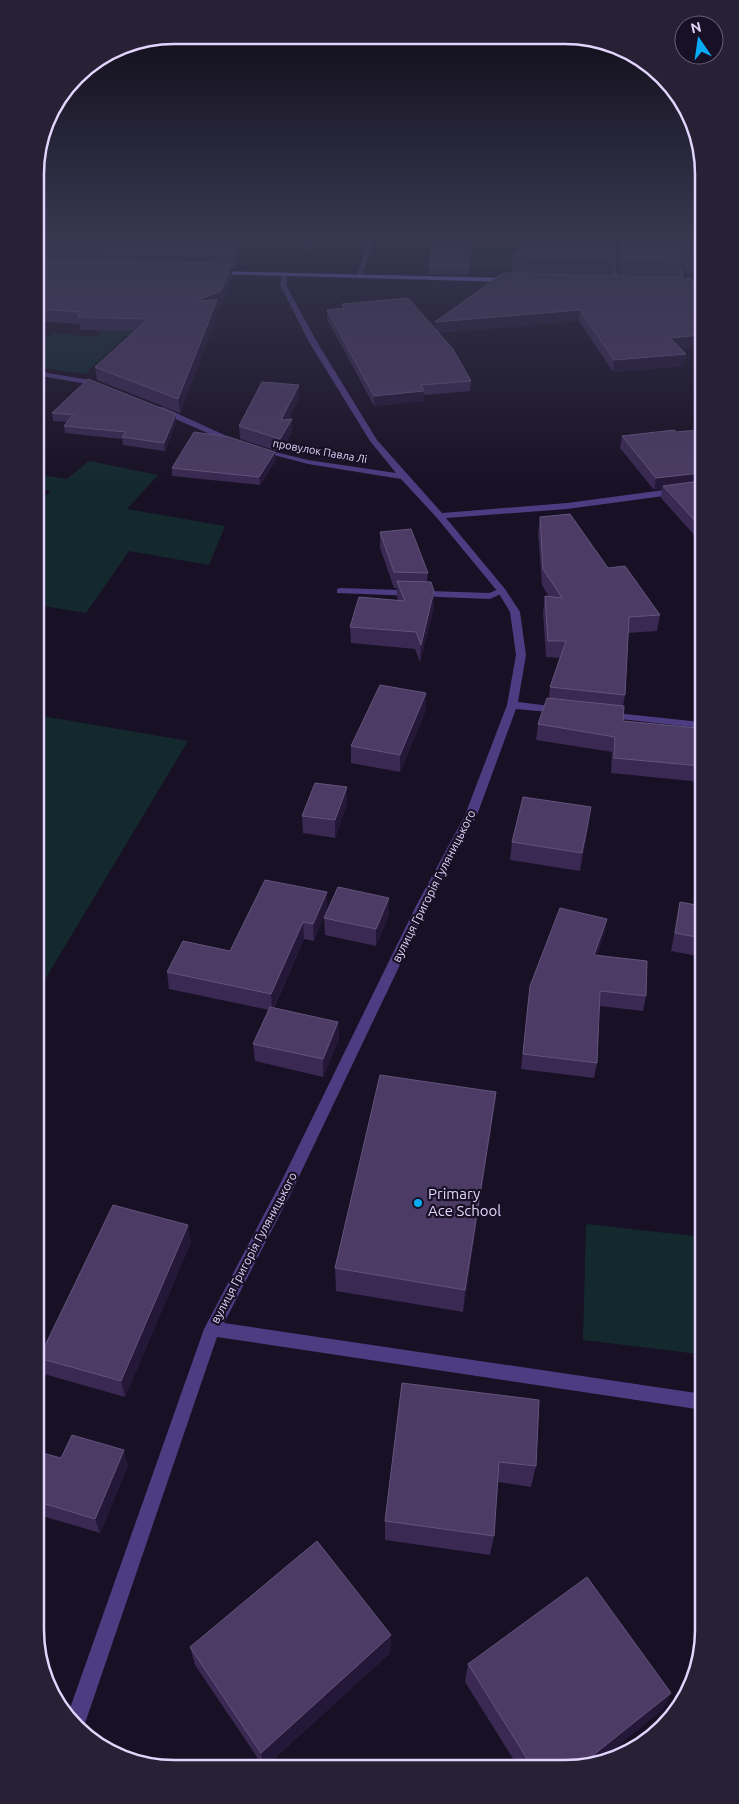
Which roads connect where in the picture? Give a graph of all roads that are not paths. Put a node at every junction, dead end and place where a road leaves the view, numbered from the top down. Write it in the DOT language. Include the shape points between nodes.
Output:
graph roads {
  1 [pos="303,322"];
  2 [pos="44,374"];
  3 [pos="114,392"];
  4 [pos="148,404"];
  5 [pos="404,477"];
  6 [pos="691,489"];
  7 [pos="440,516"];
  8 [pos="340,591"];
  9 [pos="502,591"];
  10 [pos="512,704"];
  11 [pos="569,711"];
  12 [pos="597,714"];
  13 [pos="695,724"];
  14 [pos="212,1329"];
  15 [pos="695,1401"];
  16 [pos="77,1716"];
  1 -- 5 [label="street, вулиця Григорія Гуляницького" via="374,441"];
  2 -- 3 [label="street" via="89,382"];
  4 -- 5 [label="street, провулок Павла Лі" via="274,455"];
  5 -- 7 [label="street, вулиця Григорія Гуляницького"];
  6 -- 7 [label="street" via="567,506"];
  7 -- 9 [label="street, вулиця Григорія Гуляницького"];
  8 -- 9 [label="street" via="490,596"];
  9 -- 10 [label="street, вулиця Григорія Гуляницького" via="515,612 521,655"];
  10 -- 11 [label="street"];
  10 -- 14 [label="street, вулиця Григорія Гуляницького" via="471,815 422,906 288,1184"];
  12 -- 13 [label="street"];
  14 -- 15 [label="street, вулиця Григорія Гуляницького"];
  14 -- 16 [label="street, вулиця Григорія Гуляницького"];
}
